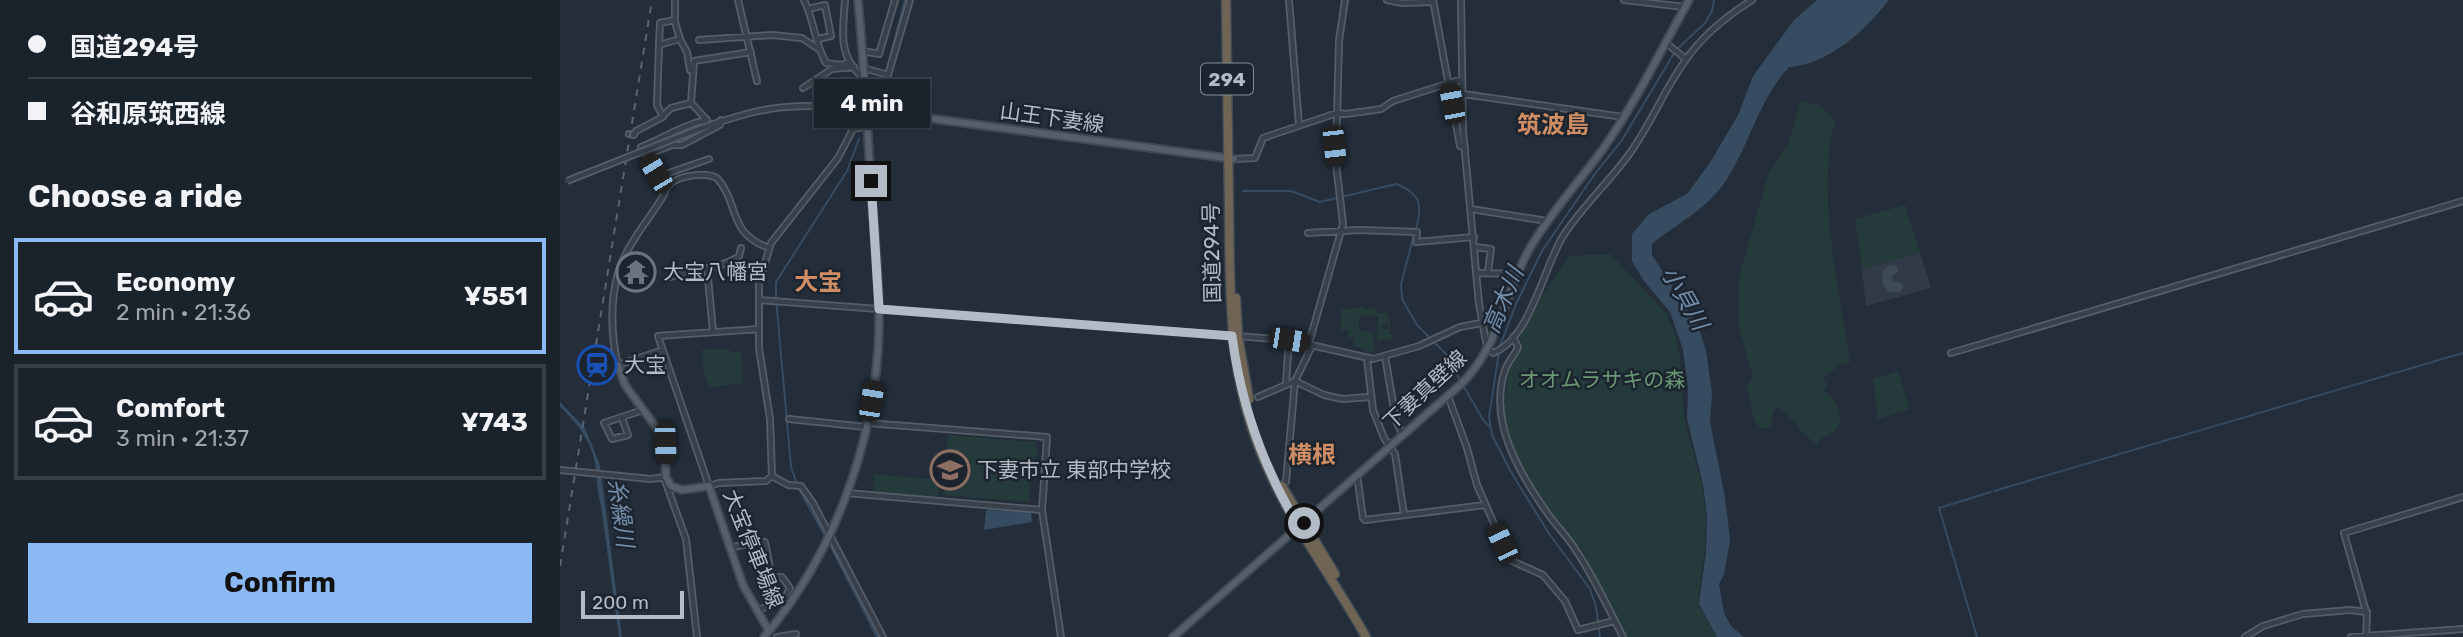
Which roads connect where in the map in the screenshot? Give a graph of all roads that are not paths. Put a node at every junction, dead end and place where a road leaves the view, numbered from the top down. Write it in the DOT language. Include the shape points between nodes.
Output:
graph roads {
  1 [pos="675,0"];
  2 [pos="738,0"];
  3 [pos="804,0"];
  4 [pos="845,0"];
  5 [pos="858,0"];
  6 [pos="895,0"];
  7 [pos="910,0"];
  8 [pos="1228,0"];
  9 [pos="1289,0"];
  10 [pos="1345,0"];
  11 [pos="1387,0"];
  12 [pos="1461,0"];
  13 [pos="1625,0"];
  14 [pos="1689,0"];
  15 [pos="1752,0"];
  16 [pos="1433,1"];
  17 [pos="1685,7"];
  18 [pos="808,9"];
  19 [pos="675,20"];
  20 [pos="747,36"];
  21 [pos="680,38"];
  22 [pos="699,40"];
  23 [pos="818,40"];
  24 [pos="1667,44"];
  25 [pos="659,45"];
  26 [pos="820,50"];
  27 [pos="863,51"];
  28 [pos="751,52"];
  29 [pos="1686,59"];
  30 [pos="692,62"];
  31 [pos="852,64"];
  32 [pos="862,68"];
  33 [pos="863,78"];
  34 [pos="1462,79"];
  35 [pos="757,81"];
  36 [pos="1448,83"];
  37 [pos="803,88"];
  38 [pos="1462,94"];
  39 [pos="691,103"];
  40 [pos="867,110"];
  41 [pos="1337,113"];
  42 [pos="663,117"];
  43 [pos="1623,117"];
  44 [pos="721,120"];
  45 [pos="707,123"];
  46 [pos="1299,125"];
  47 [pos="868,126"];
  48 [pos="642,147"];
  49 [pos="1465,148"];
  50 [pos="646,155"];
  51 [pos="709,159"];
  52 [pos="1231,159"];
  53 [pos="560,184"];
  54 [pos="670,185"];
  55 [pos="665,190"];
  56 [pos="2463,201"];
  57 [pos="1471,209"];
  58 [pos="1547,221"];
  59 [pos="1341,230"];
  60 [pos="1308,233"];
  61 [pos="1474,237"];
  62 [pos="1475,247"];
  63 [pos="741,248"];
  64 [pos="769,248"];
  65 [pos="707,268"];
  66 [pos="1477,272"];
  67 [pos="1488,272"];
  68 [pos="1517,274"];
  69 [pos="671,277"];
  70 [pos="760,300"];
  71 [pos="879,309"];
  72 [pos="1482,323"];
  73 [pos="759,329"];
  74 [pos="713,331"];
  75 [pos="1235,336"];
  76 [pos="1513,337"];
  77 [pos="1289,340"];
  78 [pos="1311,344"];
  79 [pos="663,350"];
  80 [pos="1489,350"];
  81 [pos="1951,353"];
  82 [pos="1385,356"];
  83 [pos="1367,359"];
  84 [pos="618,365"];
  85 [pos="1295,381"];
  86 [pos="1286,383"];
  87 [pos="1448,396"];
  88 [pos="1258,397"];
  89 [pos="1370,397"];
  90 [pos="643,410"];
  91 [pos="622,418"];
  92 [pos="789,419"];
  93 [pos="867,425"];
  94 [pos="1404,435"];
  95 [pos="1390,446"];
  96 [pos="560,471"];
  97 [pos="1357,475"];
  98 [pos="665,477"];
  99 [pos="772,477"];
  100 [pos="709,486"];
  101 [pos="1282,486"];
  102 [pos="846,493"];
  103 [pos="2463,497"];
  104 [pos="1485,505"];
  105 [pos="1042,510"];
  106 [pos="1404,515"];
  107 [pos="1301,525"];
  108 [pos="830,534"];
  109 [pos="730,548"];
  110 [pos="757,611"];
  111 [pos="2367,612"];
  112 [pos="1614,621"];
  113 [pos="2463,629"];
  114 [pos="796,634"];
  115 [pos="770,636"];
  116 [pos="2366,636"];
  117 [pos="697,637"];
  118 [pos="883,637"];
  119 [pos="1061,637"];
  120 [pos="1173,637"];
  121 [pos="1366,637"];
  122 [pos="1372,637"];
  123 [pos="1623,637"];
  124 [pos="2245,637"];
  125 [pos="2351,637"];
  1 -- 19 [label="street"];
  2 -- 20 [label="street"];
  3 -- 18 [label="street"];
  4 -- 31 [label="street" via="843,42"];
  5 -- 27 [label="main road"];
  6 -- 27 [label="street" via="879,54"];
  7 -- 32 [label="street" via="888,75"];
  8 -- 52 [label="highway, 国道294号 / 294"];
  9 -- 46 [label="street"];
  10 -- 41 [label="street"];
  11 -- 16 [label="street"];
  12 -- 34 [label="street"];
  13 -- 17 [label="street"];
  14 -- 17 [label="main road, 下妻真壁線"];
  15 -- 29 [label="street" via="1722,22"];
  16 -- 36 [label="street"];
  17 -- 24 [label="main road, 下妻真壁線"];
  18 -- 23 [label="street"];
  18 -- 23 [label="street" via="825,5 831,36"];
  19 -- 21 [label="street"];
  19 -- 25 [label="street" via="660,23"];
  20 -- 22 [label="street"];
  20 -- 26 [label="street" via="802,38"];
  20 -- 28 [label="street"];
  21 -- 25 [label="street"];
  21 -- 30 [label="street"];
  23 -- 26 [label="street"];
  24 -- 29 [label="street"];
  24 -- 43 [label="main road, 下妻真壁線"];
  25 -- 42 [label="street" via="657,105"];
  26 -- 31 [label="street" via="830,65"];
  27 -- 32 [label="main road"];
  28 -- 30 [label="street"];
  28 -- 35 [label="street"];
  29 -- 76 [label="street" via="1628,156 1564,235 1527,320"];
  30 -- 39 [label="street"];
  31 -- 33 [label="street"];
  31 -- 37 [label="street" via="832,69"];
  32 -- 33 [label="main road"];
  33 -- 40 [label="main road"];
  34 -- 36 [label="street"];
  34 -- 38 [label="street"];
  36 -- 41 [label="street" via="1381,108"];
  36 -- 49 [label="street" via="1460,146"];
  38 -- 43 [label="street"];
  38 -- 49 [label="street"];
  39 -- 42 [label="street" via="673,107"];
  39 -- 45 [label="street"];
  40 -- 44 [label="street" via="790,105"];
  40 -- 47 [label="main road"];
  40 -- 52 [label="main road, 山王下妻線"];
  41 -- 46 [label="street"];
  41 -- 59 [label="street" via="1334,146"];
  42 -- 48 [label="street" via="631,134"];
  43 -- 58 [label="main road, 下妻真壁線"];
  44 -- 45 [label="street"];
  44 -- 50 [label="street" via="721,125 702,136"];
  45 -- 48 [label="street" via="673,130"];
  45 -- 53 [label="street, bridge"];
  46 -- 52 [label="street" via="1266,136 1255,158"];
  47 -- 64 [label="street" via="853,130 838,158"];
  47 -- 71 [label="main road"];
  48 -- 50 [label="street"];
  49 -- 57 [label="street"];
  50 -- 55 [label="street"];
  51 -- 54 [label="street" via="666,174"];
  52 -- 75 [label="highway, 国道294号 / 294"];
  54 -- 55 [label="street"];
  54 -- 64 [label="street" via="693,176 717,178 739,226 751,240"];
  55 -- 84 [label="street" via="618,273 613,339"];
  56 -- 81 [label="street"];
  57 -- 58 [label="street"];
  57 -- 61 [label="street"];
  58 -- 68 [label="main road, 下妻真壁線"];
  59 -- 60 [label="street"];
  59 -- 61 [label="street" via="1415,232 1416,242"];
  59 -- 78 [label="street"];
  61 -- 62 [label="street"];
  62 -- 66 [label="street"];
  62 -- 67 [label="street" via="1491,249"];
  63 -- 65 [label="street" via="739,256 727,264"];
  64 -- 70 [label="street" via="759,283"];
  65 -- 69 [label="street"];
  65 -- 74 [label="street"];
  66 -- 67 [label="street"];
  66 -- 72 [label="street"];
  67 -- 68 [label="street"];
  68 -- 80 [label="main road, 下妻真壁線"];
  70 -- 71 [label="street"];
  70 -- 73 [label="street"];
  71 -- 75 [label="street"];
  71 -- 93 [label="main road"];
  72 -- 80 [label="street"];
  72 -- 82 [label="street"];
  73 -- 74 [label="street"];
  73 -- 99 [label="street"];
  74 -- 79 [label="street" via="658,336"];
  75 -- 77 [label="street"];
  75 -- 101 [label="highway, 国道294号 / 294" via="1249,401"];
  75 -- 107 [label="highway, 国道294号 / 294" via="1238,380 1252,429 1271,476"];
  76 -- 80 [label="street" via="1499,350"];
  76 -- 112 [label="street" via="1518,347 1505,369 1501,399 1506,438 1540,502 1591,574"];
  77 -- 78 [label="street"];
  77 -- 86 [label="street"];
  78 -- 83 [label="street"];
  78 -- 85 [label="street"];
  79 -- 84 [label="street"];
  79 -- 100 [label="street"];
  80 -- 87 [label="main road, 下妻真壁線"];
  82 -- 83 [label="street"];
  82 -- 94 [label="street" via="1396,421"];
  83 -- 89 [label="street"];
  84 -- 90 [label="main road" via="625,385"];
  85 -- 86 [label="street"];
  85 -- 89 [label="street" via="1342,399"];
  85 -- 101 [label="street"];
  86 -- 88 [label="street"];
  87 -- 94 [label="main road, 下妻真壁線"];
  87 -- 104 [label="street"];
  89 -- 95 [label="street"];
  90 -- 91 [label="street"];
  90 -- 98 [label="main road" via="664,440"];
  91 -- 91 [label="street" via="604,423 612,439 628,435"];
  92 -- 93 [label="street"];
  93 -- 102 [label="main road"];
  93 -- 105 [label="street" via="1047,437"];
  94 -- 95 [label="main road, 下妻真壁線"];
  95 -- 97 [label="main road, 下妻真壁線"];
  95 -- 106 [label="street"];
  96 -- 98 [label="street"];
  97 -- 106 [label="street" via="1364,520"];
  97 -- 107 [label="main road, 下妻真壁線"];
  98 -- 100 [label="main road, 大宝停車場線" via="680,490"];
  98 -- 117 [label="street" via="686,539"];
  99 -- 100 [label="street"];
  99 -- 108 [label="street" via="801,486"];
  100 -- 109 [label="main road, 大宝停車場線"];
  101 -- 107 [label="highway, 国道294号 / 294"];
  102 -- 105 [label="street"];
  102 -- 108 [label="main road"];
  103 -- 111 [label="street" via="2344,533"];
  104 -- 106 [label="street"];
  104 -- 112 [label="street" via="1510,561 1543,575 1565,601 1578,630"];
  105 -- 119 [label="street"];
  107 -- 120 [label="main road, 下妻真壁線"];
  107 -- 121 [label="highway, 国道294号 / 294"];
  107 -- 122 [label="highway, 294"];
  108 -- 115 [label="main road"];
  108 -- 118 [label="street"];
  109 -- 110 [label="main road, 大宝停車場線"];
  109 -- 110 [label="street" via="765,542 772,578 782,577 790,588 785,598"];
  110 -- 115 [label="main road, 大宝停車場線"];
  111 -- 116 [label="street"];
  111 -- 124 [label="street" via="2303,614 2268,624"];
  112 -- 123 [label="street"];
  113 -- 116 [label="street"];
  114 -- 115 [label="street"];
  116 -- 125 [label="street"];
}
